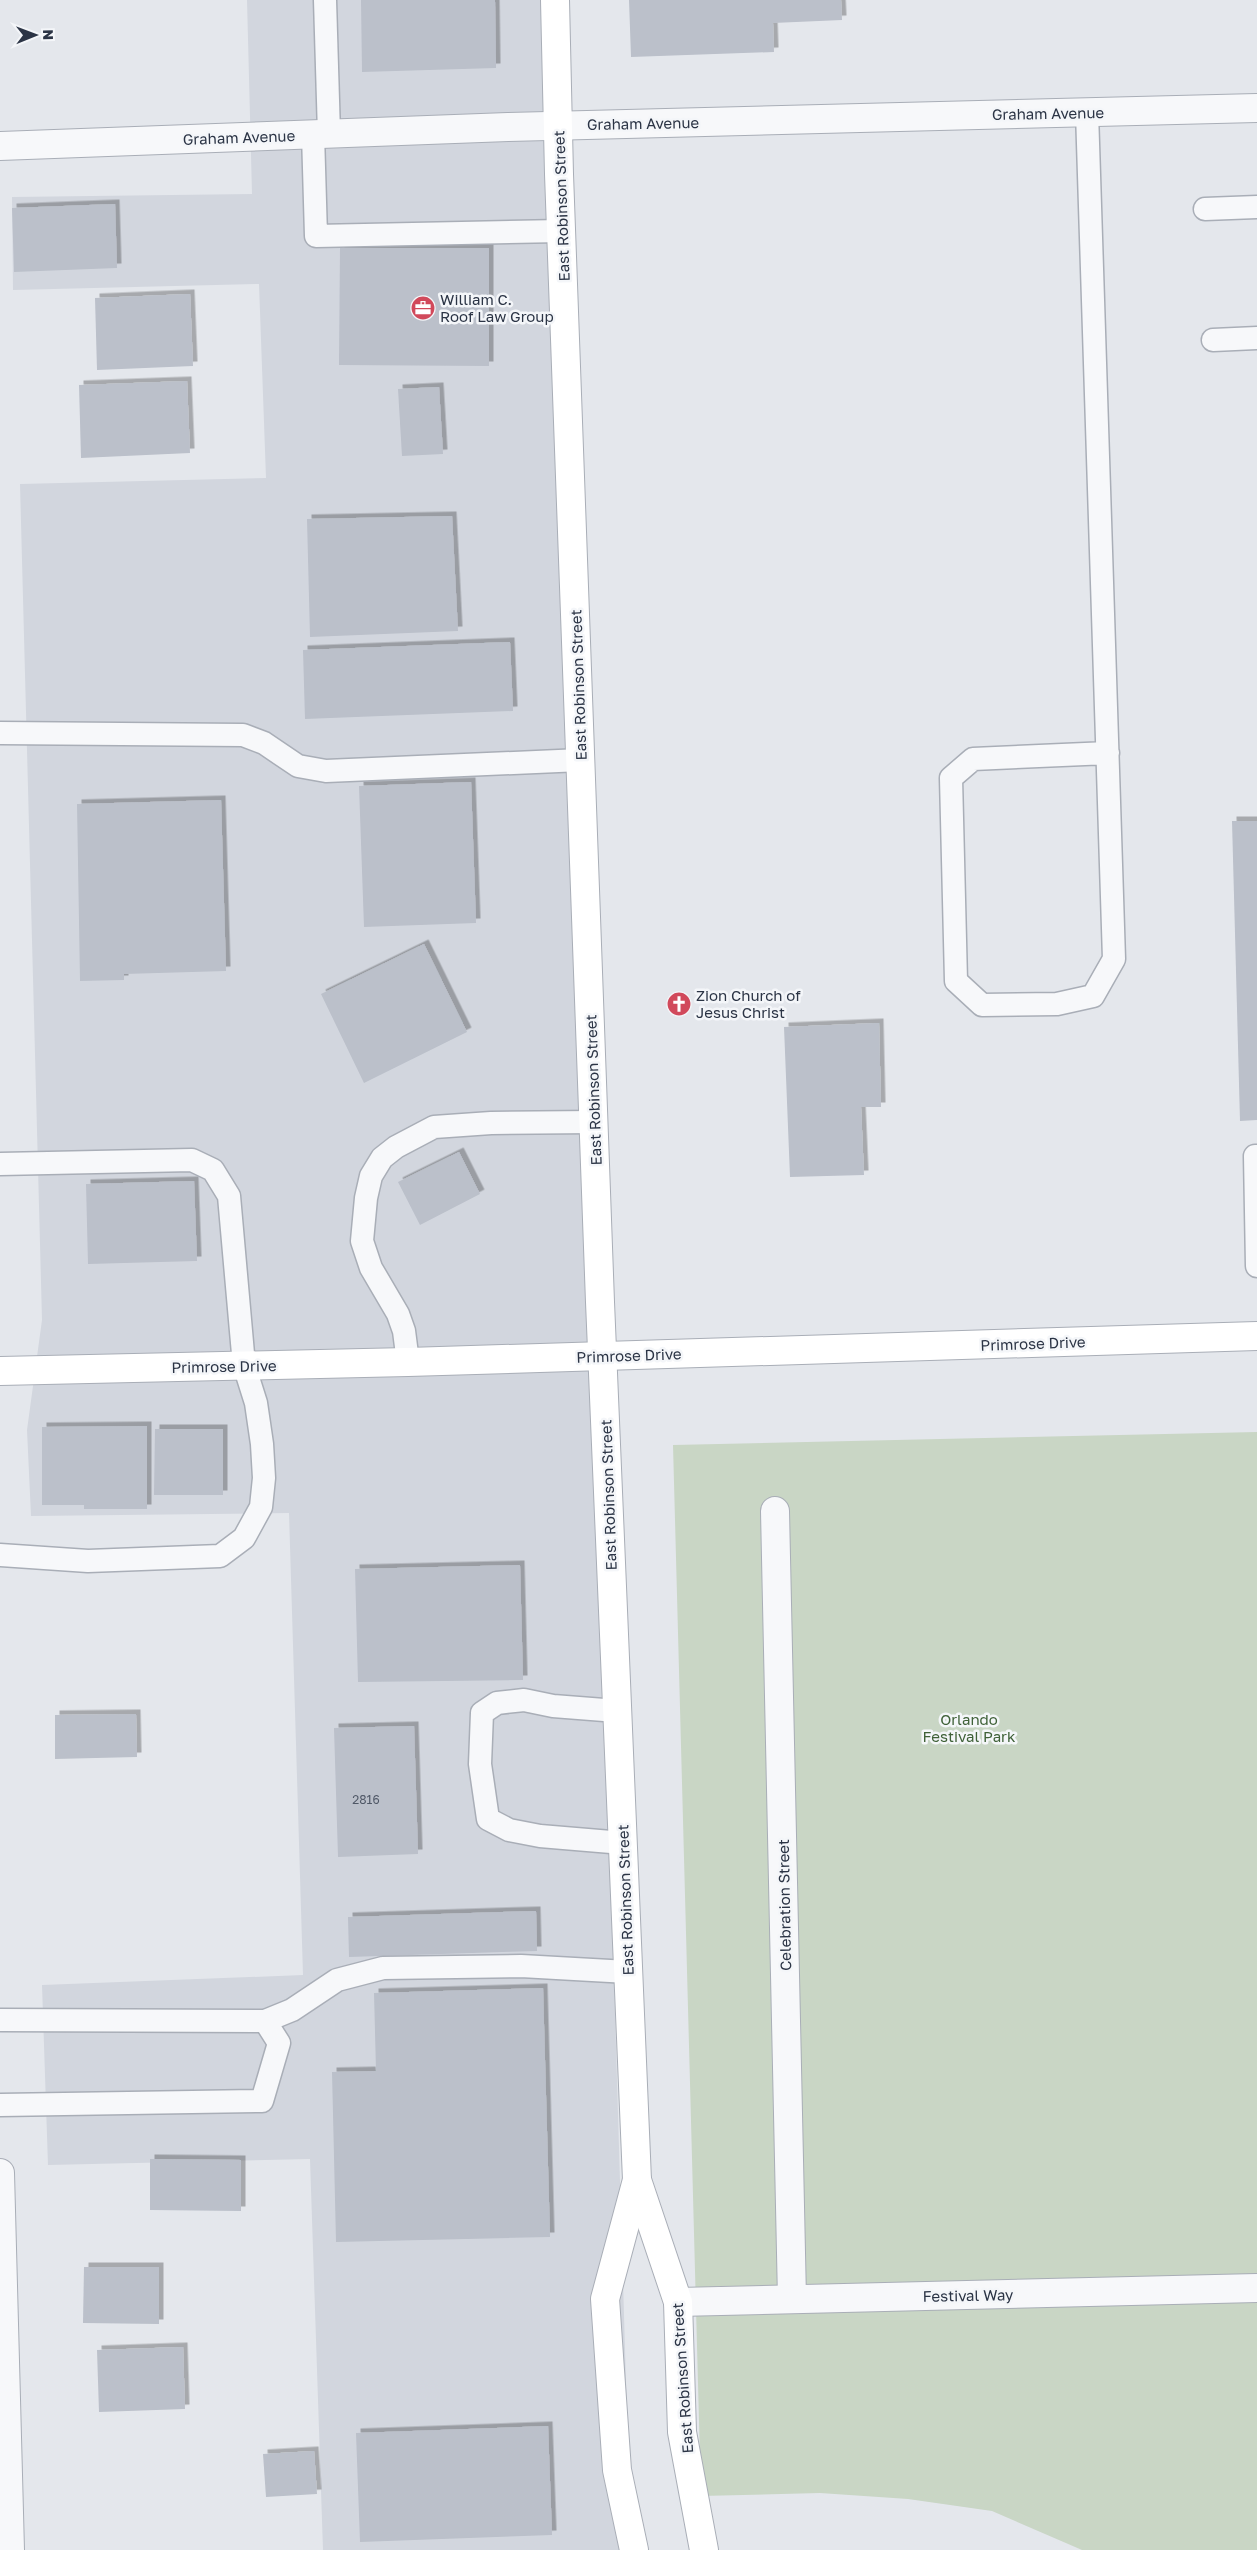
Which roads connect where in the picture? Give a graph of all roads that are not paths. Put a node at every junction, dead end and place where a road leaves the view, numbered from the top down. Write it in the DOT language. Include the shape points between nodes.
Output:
graph roads {
  1 [pos="325,0"];
  2 [pos="555,0"];
  3 [pos="1257,108"];
  4 [pos="1087,112"];
  5 [pos="558,125"];
  6 [pos="321,134"];
  7 [pos="0,146"];
  8 [pos="1257,207"];
  9 [pos="1205,209"];
  10 [pos="561,231"];
  11 [pos="1257,338"];
  12 [pos="1212,340"];
  13 [pos="0,733"];
  14 [pos="1108,754"];
  15 [pos="581,760"];
  16 [pos="594,1122"];
  17 [pos="1257,1156"];
  18 [pos="0,1164"];
  19 [pos="1257,1266"];
  20 [pos="1257,1336"];
  21 [pos="602,1356"];
  22 [pos="408,1362"];
  23 [pos="244,1365"];
  24 [pos="0,1371"];
  25 [pos="775,1511"];
  26 [pos="0,1556"];
  27 [pos="617,1711"];
  28 [pos="623,1843"];
  29 [pos="628,1972"];
  30 [pos="0,2020"];
  31 [pos="265,2021"];
  32 [pos="0,2105"];
  33 [pos="0,2174"];
  34 [pos="637,2180"];
  35 [pos="1257,2288"];
  36 [pos="792,2299"];
  37 [pos="678,2302"];
  38 [pos="10,2550"];
  39 [pos="634,2550"];
  40 [pos="704,2550"];
  1 -- 6 [label="lane"];
  2 -- 5 [label="main road, East Robinson Street"];
  3 -- 4 [label="street, Graham Avenue"];
  4 -- 5 [label="street, Graham Avenue"];
  4 -- 14 [label="lane"];
  5 -- 6 [label="street, Graham Avenue"];
  5 -- 10 [label="main road, East Robinson Street"];
  6 -- 7 [label="street, Graham Avenue"];
  6 -- 10 [label="lane" via="316,236"];
  8 -- 9 [label="lane"];
  10 -- 15 [label="main road, East Robinson Street"];
  11 -- 12 [label="lane"];
  13 -- 15 [label="lane" via="243,735 272,748 298,766 326,771"];
  14 -- 14 [label="lane" via="1114,959 1093,996 1057,1004 982,1005 956,981 951,778 973,759"];
  15 -- 16 [label="main road, East Robinson Street"];
  16 -- 21 [label="main road, East Robinson Street"];
  16 -- 22 [label="lane" via="434,1127 382,1158 372,1176 366,1198 362,1241 371,1268 398,1314"];
  17 -- 19 [label="lane" via="1254,1156"];
  18 -- 23 [label="lane" via="192,1160 213,1170 229,1196"];
  20 -- 21 [label="main road, Primrose Drive"];
  21 -- 22 [label="main road, Primrose Drive"];
  21 -- 27 [label="main road, East Robinson Street"];
  22 -- 23 [label="main road, Primrose Drive"];
  23 -- 24 [label="main road, Primrose Drive"];
  23 -- 26 [label="lane" via="256,1402 264,1478 261,1507 244,1538 220,1556 88,1561"];
  25 -- 36 [label="street, Celebration Street"];
  27 -- 28 [label="main road, East Robinson Street"];
  27 -- 28 [label="lane" via="524,1700 497,1703 482,1713 480,1764 488,1819 509,1830 540,1836"];
  28 -- 29 [label="main road, East Robinson Street"];
  29 -- 31 [label="lane" via="521,1966 383,1968 337,1980 292,2010"];
  29 -- 34 [label="main road, East Robinson Street"];
  30 -- 31 [label="lane"];
  31 -- 32 [label="lane" via="279,2043 262,2101"];
  33 -- 38 [label="street"];
  34 -- 37 [label="main road, East Robinson Street"];
  34 -- 39 [label="main road, East Robinson Street" via="605,2299 617,2470"];
  35 -- 36 [label="street, Festival Way"];
  36 -- 37 [label="street, Festival Way"];
  37 -- 40 [label="main road, East Robinson Street" via="682,2432"];
}
